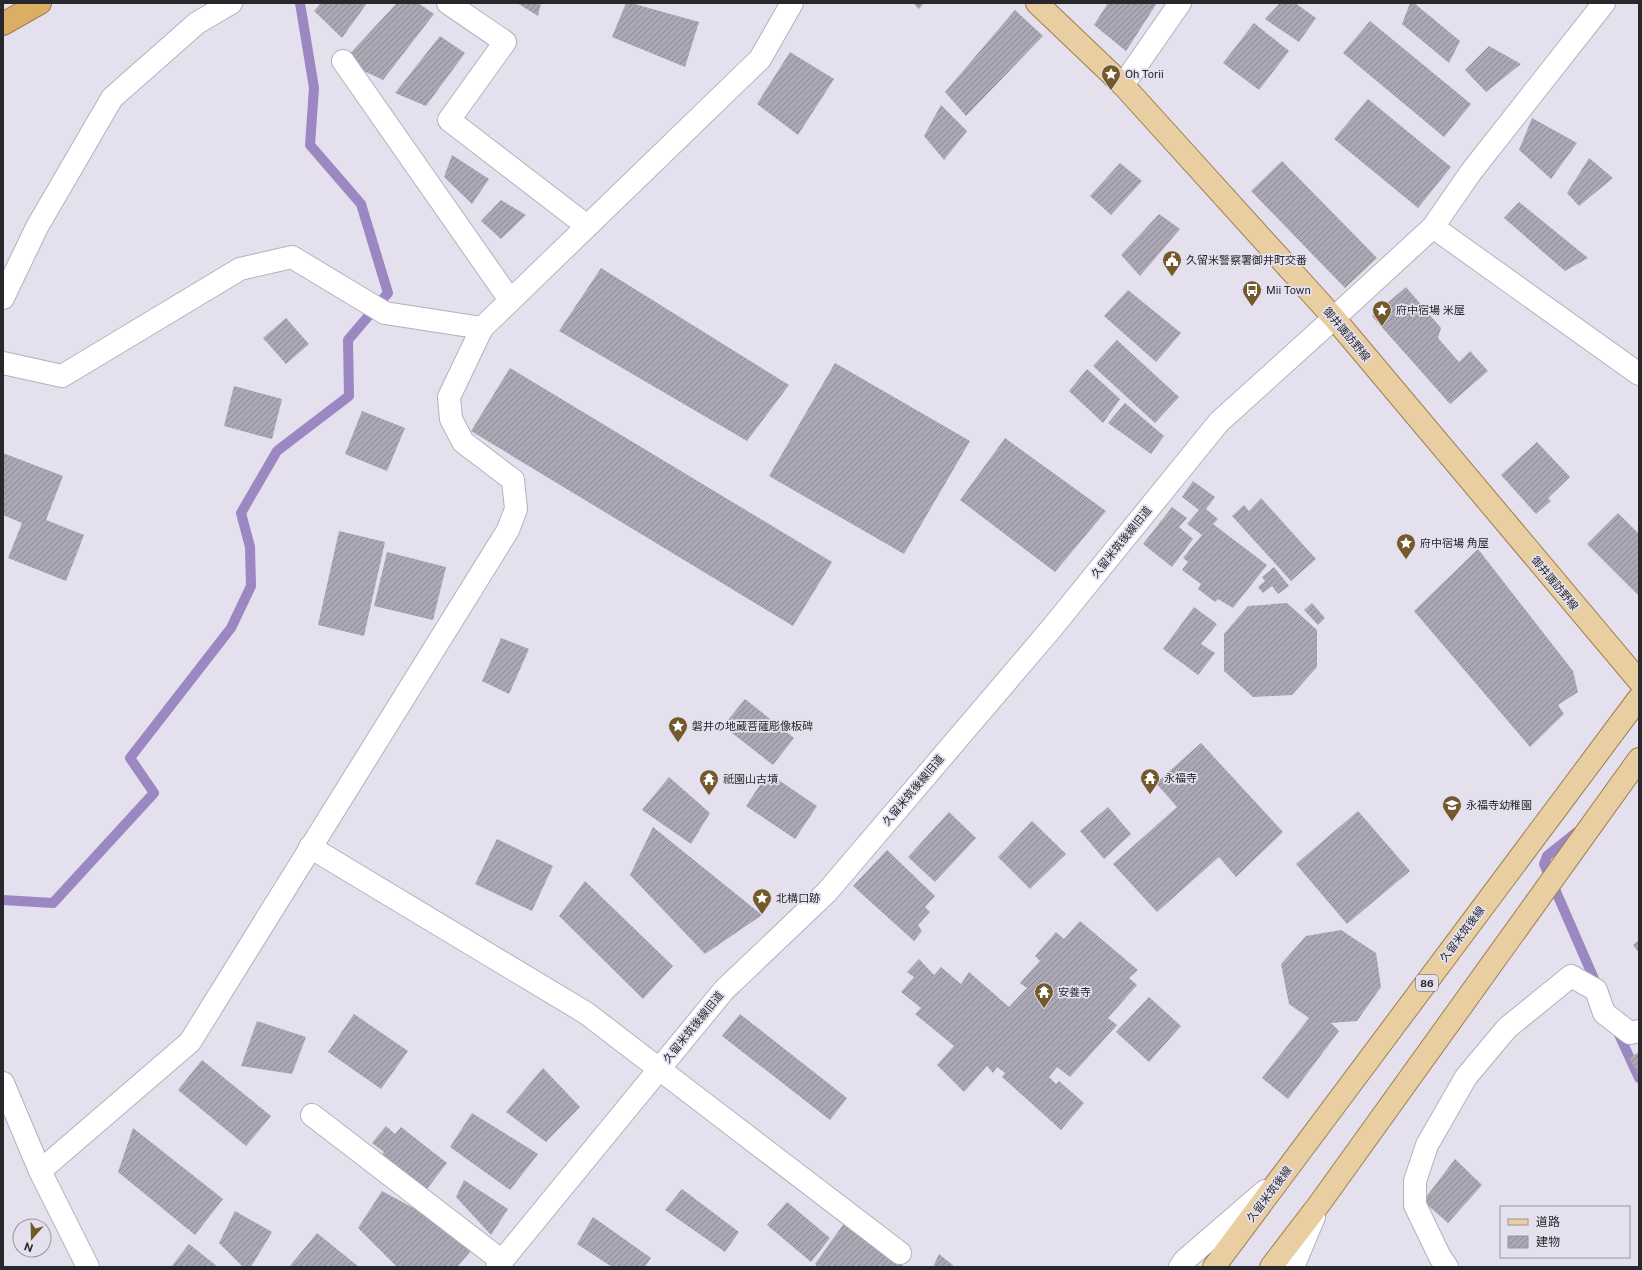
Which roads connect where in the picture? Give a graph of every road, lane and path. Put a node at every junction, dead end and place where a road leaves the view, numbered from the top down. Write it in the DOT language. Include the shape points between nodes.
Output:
graph roads {
  1 [pos="40,3"];
  2 [pos="231,3"];
  3 [pos="448,3"];
  4 [pos="792,3"];
  5 [pos="1037,3"];
  6 [pos="1180,3"];
  7 [pos="1604,3"];
  8 [pos="3,24"];
  9 [pos="343,61"];
  10 [pos="1123,85"];
  11 [pos="586,226"];
  12 [pos="1433,227"];
  13 [pos="3,298"];
  14 [pos="510,300"];
  15 [pos="1334,318"];
  16 [pos="482,328"];
  17 [pos="3,363"];
  18 [pos="1639,374"];
  19 [pos="1639,682"];
  20 [pos="1639,698"];
  21 [pos="1639,759"];
  22 [pos="310,847"];
  23 [pos="1639,1031"];
  24 [pos="660,1068"];
  25 [pos="3,1083"];
  26 [pos="312,1115"];
  27 [pos="40,1171"];
  28 [pos="1282,1176"];
  29 [pos="1320,1203"];
  30 [pos="900,1253"];
  31 [pos="500,1264"];
  32 [pos="88,1267"];
  33 [pos="1180,1267"];
  34 [pos="1214,1267"];
  35 [pos="1271,1267"];
  36 [pos="1293,1267"];
  37 [pos="1446,1267"];
  1 -- 8 [label="highway"];
  2 -- 13 [label="street" via="197,23 112,98 37,227"];
  3 -- 11 [label="street" via="505,42 449,120"];
  4 -- 11 [label="street" via="760,59"];
  5 -- 10 [label="main road, 御井諏訪野線"];
  6 -- 10 [label="street"];
  7 -- 12 [label="street, 久留米筑後線旧道" via="1471,172"];
  9 -- 14 [label="street"];
  10 -- 15 [label="main road, 御井諏訪野線"];
  11 -- 14 [label="street"];
  12 -- 15 [label="street, 久留米筑後線旧道"];
  12 -- 18 [label="street"];
  14 -- 16 [label="street"];
  15 -- 19 [label="main road, 御井諏訪野線"];
  15 -- 24 [label="street, 久留米筑後線旧道" via="1219,422 1051,629 827,892 724,990"];
  16 -- 17 [label="street" via="385,313 292,257 240,269 62,376"];
  16 -- 22 [label="street" via="449,397 451,419 463,442 513,480 516,509 508,530"];
  20 -- 28 [label="main road, 久留米筑後線 / 86"];
  21 -- 29 [label="main road"];
  22 -- 24 [label="street" via="586,1013"];
  22 -- 27 [label="street" via="190,1042"];
  23 -- 37 [label="street" via="1630,1032 1604,1013 1596,990 1571,976 1507,1028 1466,1077 1427,1145 1415,1181 1415,1205"];
  24 -- 30 [label="street"];
  24 -- 31 [label="street, 久留米筑後線旧道"];
  25 -- 27 [label="street"];
  26 -- 31 [label="street"];
  27 -- 32 [label="street"];
  28 -- 33 [label="street"];
  28 -- 34 [label="main road, 久留米筑後線 / 86"];
  29 -- 35 [label="main road"];
  29 -- 36 [label="street"];
}
